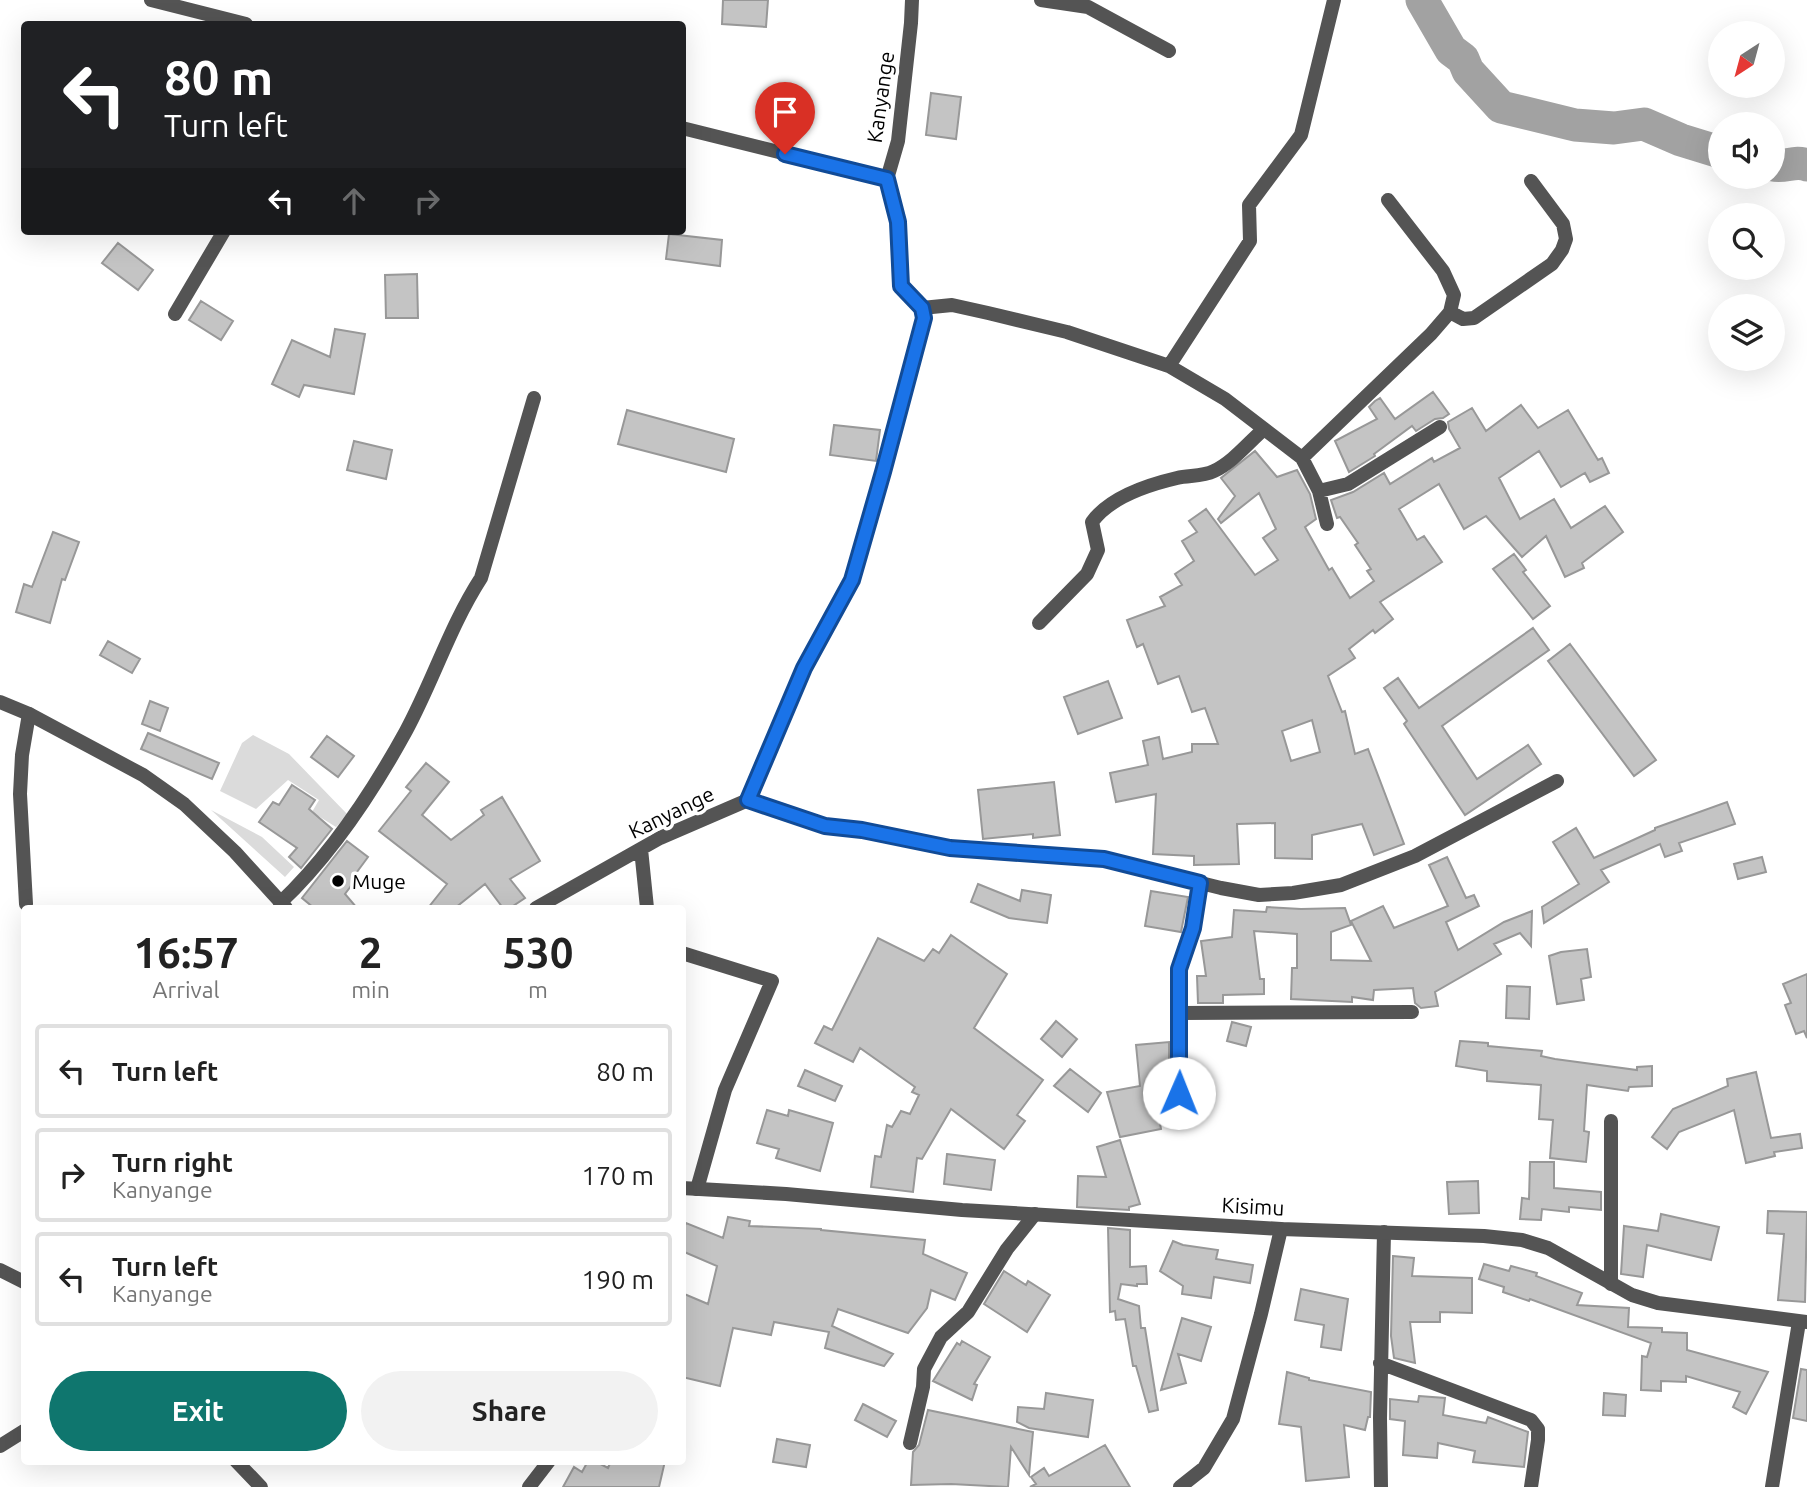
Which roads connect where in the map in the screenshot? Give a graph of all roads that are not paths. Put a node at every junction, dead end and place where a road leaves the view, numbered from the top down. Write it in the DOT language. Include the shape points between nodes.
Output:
graph roads {
  1 [pos="151,0"];
  2 [pos="912,0"];
  3 [pos="1041,0"];
  4 [pos="1334,0"];
  5 [pos="234,21"];
  6 [pos="1169,51"];
  7 [pos="686,129"];
  8 [pos="887,179"];
  9 [pos="1531,181"];
  10 [pos="1388,200"];
  11 [pos="222,235"];
  12 [pos="922,308"];
  13 [pos="1450,312"];
  14 [pos="175,314"];
  15 [pos="1169,366"];
  16 [pos="534,398"];
  17 [pos="1440,427"];
  18 [pos="1264,429"];
  19 [pos="1302,458"];
  20 [pos="1319,491"];
  21 [pos="1327,524"];
  22 [pos="1039,623"];
  23 [pos="0,702"];
  24 [pos="29,714"];
  25 [pos="1557,782"];
  26 [pos="748,800"];
  27 [pos="640,849"];
  28 [pos="1200,883"];
  29 [pos="26,904"];
  30 [pos="282,905"];
  31 [pos="284,905"];
  32 [pos="541,905"];
  33 [pos="647,905"];
  34 [pos="686,954"];
  35 [pos="1412,1012"];
  36 [pos="1180,1013"];
  37 [pos="1179,1093"];
  38 [pos="1611,1121"];
  39 [pos="690,1189"];
  40 [pos="1035,1214"];
  41 [pos="1281,1229"];
  42 [pos="1384,1232"];
  43 [pos="0,1270"];
  44 [pos="21,1280"];
  45 [pos="1611,1284"];
  46 [pos="1803,1322"];
  47 [pos="1380,1363"];
  48 [pos="21,1433"];
  49 [pos="910,1443"];
  50 [pos="0,1446"];
  51 [pos="240,1465"];
  52 [pos="546,1465"];
  53 [pos="261,1487"];
  54 [pos="529,1487"];
  55 [pos="1180,1487"];
  56 [pos="1381,1487"];
  57 [pos="1531,1487"];
  58 [pos="1772,1487"];
  1 -- 5 [label="street"];
  2 -- 8 [label="street, Kanyange" via="898,141"];
  3 -- 6 [label="street" via="1088,7"];
  4 -- 15 [label="street" via="1301,135 1249,205 1250,241"];
  7 -- 8 [label="street"];
  8 -- 12 [label="street" via="898,222 901,286"];
  9 -- 13 [label="street" via="1563,223 1566,239 1562,250 1552,264 1474,318"];
  10 -- 13 [label="street" via="1443,271 1454,296"];
  11 -- 14 [label="street"];
  12 -- 15 [label="street" via="952,305 988,313 1067,332"];
  12 -- 26 [label="street, Kanyange" via="924,318 852,580 804,668"];
  13 -- 19 [label="street"];
  15 -- 18 [label="street"];
  16 -- 31 [label="street" via="481,578 406,730 365,800"];
  17 -- 20 [label="street" via="1348,484"];
  18 -- 19 [label="street"];
  18 -- 22 [label="street" via="1211,472 1160,483 1121,498 1098,514 1092,522 1098,550 1087,574"];
  19 -- 20 [label="street"];
  20 -- 21 [label="street"];
  23 -- 24 [label="street"];
  24 -- 29 [label="street" via="20,794"];
  24 -- 30 [label="street" via="143,775 184,804"];
  25 -- 28 [label="street" via="1415,856 1341,886 1259,895"];
  26 -- 27 [label="street, Kanyange"];
  26 -- 28 [label="street" via="825,826 950,848 1104,859"];
  27 -- 32 [label="street, Kanyange"];
  27 -- 33 [label="street"];
  28 -- 36 [label="street" via="1193,928 1179,969"];
  34 -- 39 [label="street" via="772,981 725,1090"];
  35 -- 36 [label="street"];
  36 -- 37 [label="street"];
  38 -- 45 [label="street"];
  39 -- 40 [label="street, Kisimu"];
  40 -- 41 [label="street, Kisimu"];
  40 -- 49 [label="street" via="968,1312 941,1337 924,1369"];
  41 -- 42 [label="street, Kisimu"];
  41 -- 55 [label="street" via="1233,1419 1204,1468"];
  42 -- 45 [label="street, Kisimu" via="1522,1240 1548,1248"];
  42 -- 47 [label="street"];
  43 -- 44 [label="street"];
  45 -- 46 [label="street, Kisimu" via="1658,1303"];
  46 -- 58 [label="street"];
  47 -- 56 [label="street"];
  47 -- 57 [label="street" via="1531,1420 1538,1429"];
  48 -- 50 [label="street"];
  51 -- 53 [label="street"];
  52 -- 54 [label="street"];
}
